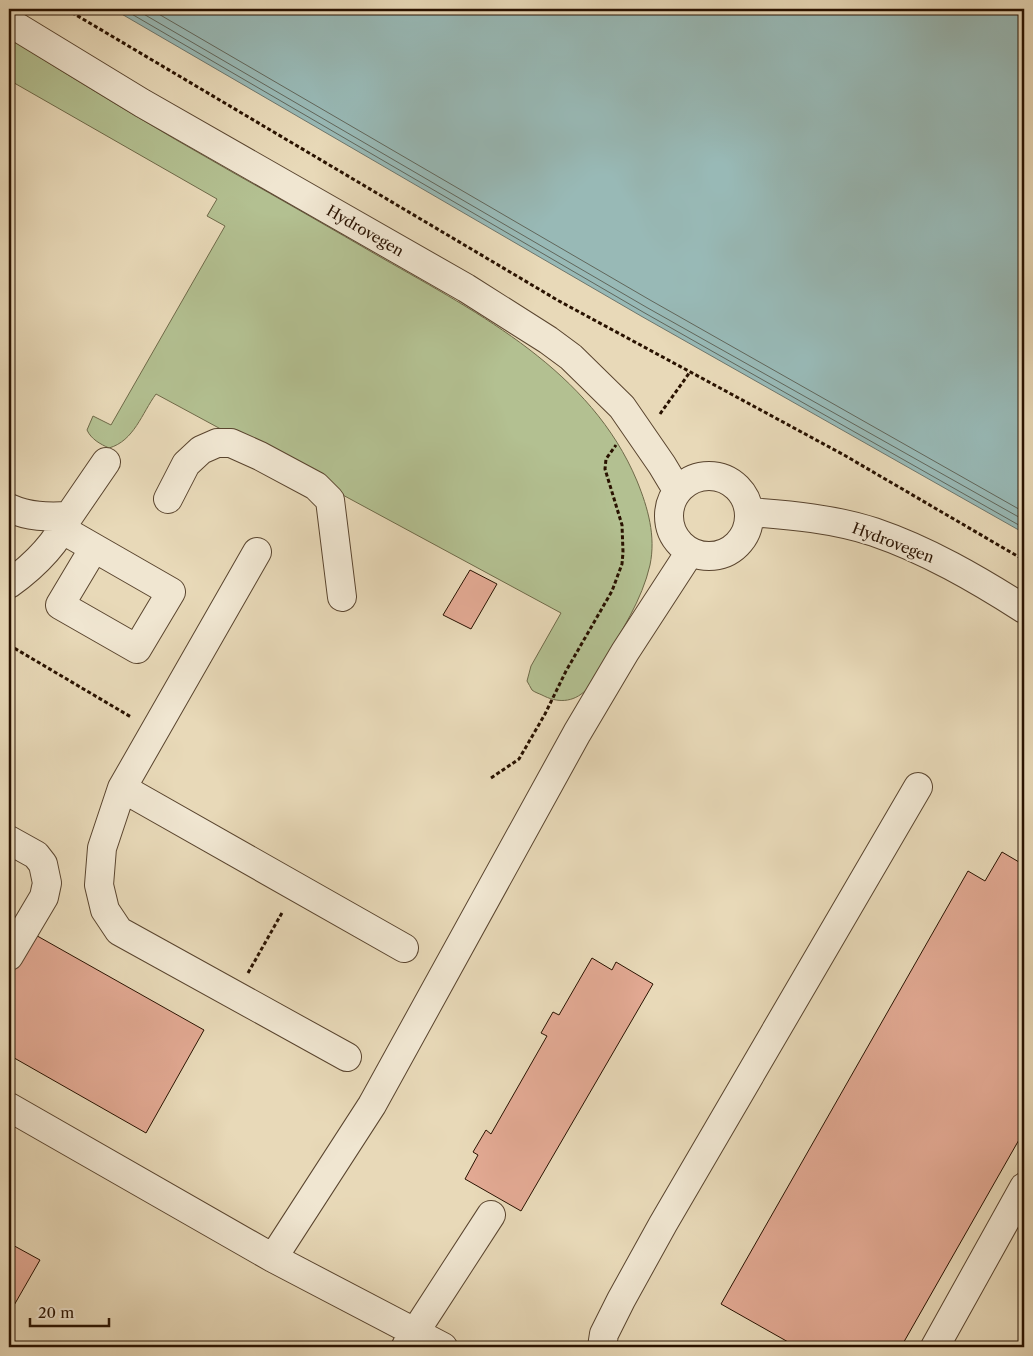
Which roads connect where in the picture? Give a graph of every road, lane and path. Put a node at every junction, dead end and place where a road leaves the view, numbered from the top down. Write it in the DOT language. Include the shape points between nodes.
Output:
graph roads {
  1 [pos="66,9"];
  2 [pos="9,22"];
  3 [pos="690,372"];
  4 [pos="659,416"];
  5 [pos="618,443"];
  6 [pos="106,462"];
  7 [pos="677,490"];
  8 [pos="168,499"];
  9 [pos="9,508"];
  10 [pos="750,512"];
  11 [pos="66,523"];
  12 [pos="94,548"];
  13 [pos="257,552"];
  14 [pos="690,552"];
  15 [pos="1024,560"];
  16 [pos="9,584"];
  17 [pos="342,597"];
  18 [pos="1024,609"];
  19 [pos="9,645"];
  20 [pos="156,732"];
  21 [pos="491,778"];
  22 [pos="918,787"];
  23 [pos="122,788"];
  24 [pos="9,840"];
  25 [pos="297,887"];
  26 [pos="404,948"];
  27 [pos="9,956"];
  28 [pos="236,995"];
  29 [pos="347,1057"];
  30 [pos="9,1107"];
  31 [pos="1024,1187"];
  32 [pos="491,1215"];
  33 [pos="273,1258"];
  34 [pos="410,1339"];
  35 [pos="443,1347"];
  36 [pos="602,1347"];
  37 [pos="935,1347"];
  1 -- 3 [label="path" via="559,301"];
  2 -- 7 [label="street, Hydrovegen" via="142,103 466,288 548,340 571,357 622,407"];
  3 -- 4 [label="path"];
  3 -- 15 [label="path" via="844,455"];
  5 -- 21 [label="path" via="606,459 605,469 623,534 622,564 612,591 519,759"];
  6 -- 11 [label="street"];
  7 -- 10 [label="street" via="689,480 704,475 720,477 734,484 745,496"];
  7 -- 14 [label="street" via="670,501 669,524 676,540"];
  8 -- 17 [label="street" via="186,464 201,450 217,443 232,443 316,486 330,500"];
  9 -- 11 [label="street" via="21,514"];
  10 -- 14 [label="street" via="742,539 732,550 718,556"];
  10 -- 18 [label="street, Hydrovegen" via="828,520 874,532 983,583"];
  11 -- 12 [label="street"];
  11 -- 16 [label="street" via="45,554"];
  13 -- 20 [label="street"];
  14 -- 33 [label="street" via="577,733 372,1105"];
  19 -- 20 [label="path"];
  20 -- 23 [label="street"];
  22 -- 36 [label="street" via="649,1250 604,1334"];
  23 -- 25 [label="street"];
  23 -- 28 [label="street" via="102,848 99,885 105,910 119,931"];
  24 -- 27 [label="street" via="36,855 43,864 47,883 44,897"];
  25 -- 26 [label="street"];
  25 -- 28 [label="path"];
  28 -- 29 [label="street"];
  30 -- 33 [label="street"];
  31 -- 37 [label="street"];
  32 -- 34 [label="street"];
  33 -- 34 [label="street"];
  34 -- 35 [label="street"];
}
